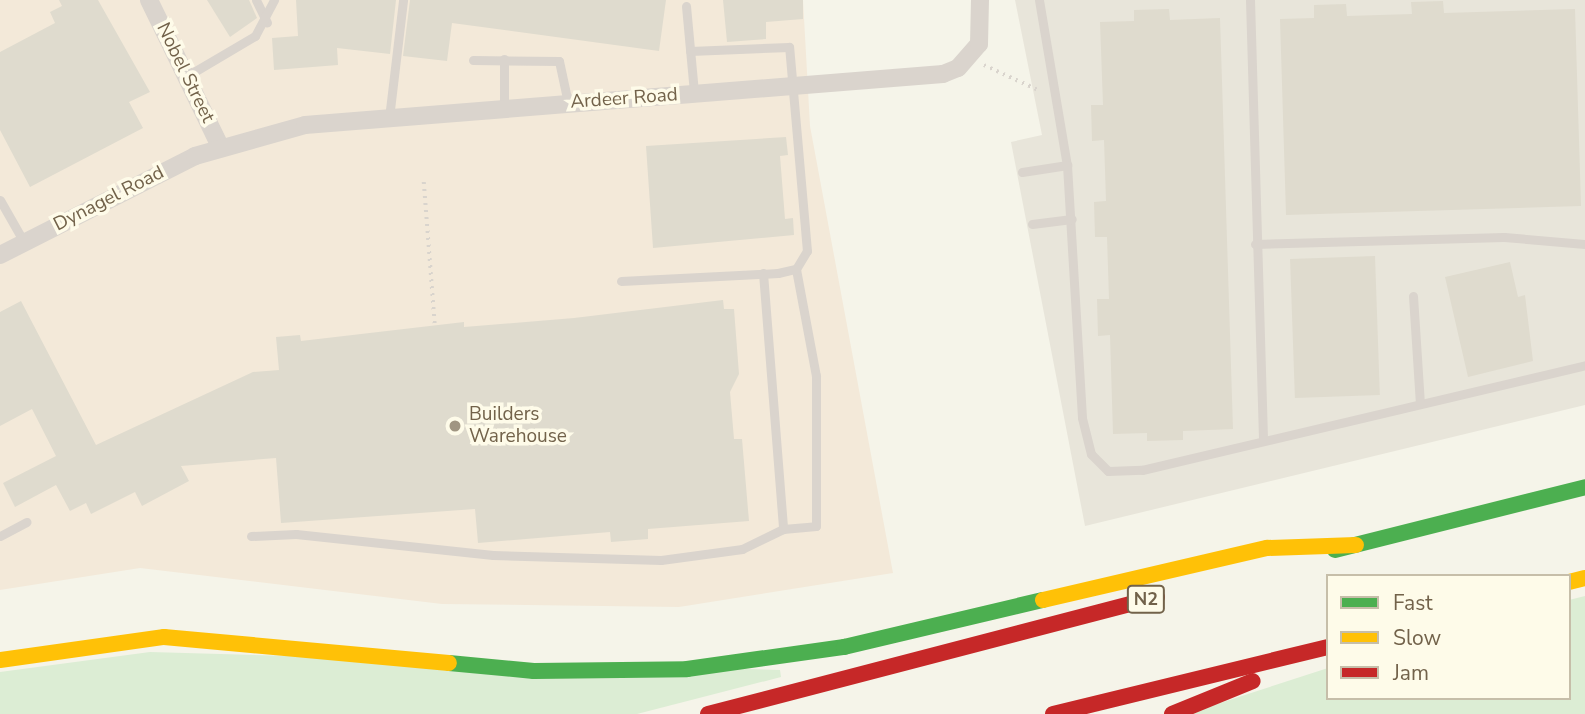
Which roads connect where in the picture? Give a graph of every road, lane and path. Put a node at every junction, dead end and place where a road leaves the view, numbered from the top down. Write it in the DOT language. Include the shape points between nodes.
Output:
graph roads {
  1 [pos="149,0"];
  2 [pos="256,0"];
  3 [pos="274,0"];
  4 [pos="403,0"];
  5 [pos="1039,0"];
  6 [pos="1250,0"];
  7 [pos="980,3"];
  8 [pos="686,6"];
  9 [pos="267,23"];
  10 [pos="690,51"];
  11 [pos="970,58"];
  12 [pos="504,59"];
  13 [pos="473,60"];
  14 [pos="187,76"];
  15 [pos="794,86"];
  16 [pos="694,93"];
  17 [pos="1055,97"];
  18 [pos="568,103"];
  19 [pos="504,109"];
  20 [pos="388,118"];
  21 [pos="220,146"];
  22 [pos="1068,165"];
  23 [pos="1022,172"];
  24 [pos="424,183"];
  25 [pos="0,200"];
  26 [pos="1072,219"];
  27 [pos="1032,224"];
  28 [pos="24,242"];
  29 [pos="1255,244"];
  30 [pos="1585,244"];
  31 [pos="0,255"];
  32 [pos="796,269"];
  33 [pos="764,274"];
  34 [pos="621,281"];
  35 [pos="1413,296"];
  36 [pos="435,324"];
  37 [pos="1585,365"];
  38 [pos="1420,404"];
  39 [pos="1263,441"];
  40 [pos="1585,487"];
  41 [pos="26,522"];
  42 [pos="783,529"];
  43 [pos="0,536"];
  44 [pos="251,536"];
  45 [pos="1356,545"];
  46 [pos="1261,569"];
  47 [pos="1180,590"];
  48 [pos="1321,649"];
  49 [pos="0,660"];
  50 [pos="708,714"];
  51 [pos="1053,714"];
  52 [pos="1172,714"];
  1 -- 14 [label="street, Nobel Street"];
  2 -- 9 [label="lane"];
  3 -- 9 [label="lane"];
  4 -- 20 [label="lane"];
  5 -- 17 [label="lane"];
  6 -- 29 [label="lane"];
  7 -- 11 [label="street" via="979,44"];
  8 -- 10 [label="lane"];
  9 -- 14 [label="lane"];
  10 -- 15 [label="lane" via="786,45"];
  10 -- 16 [label="lane"];
  11 -- 15 [label="street, Ardeer Road" via="943,74"];
  11 -- 17 [label="path"];
  12 -- 13 [label="lane"];
  12 -- 18 [label="lane" via="562,62"];
  12 -- 19 [label="lane"];
  14 -- 21 [label="street, Nobel Street"];
  15 -- 16 [label="street, Ardeer Road"];
  15 -- 32 [label="lane" via="810,231"];
  16 -- 18 [label="street, Ardeer Road"];
  17 -- 22 [label="lane"];
  18 -- 19 [label="street, Ardeer Road"];
  19 -- 20 [label="street, Ardeer Road"];
  20 -- 21 [label="street, Ardeer Road" via="305,125"];
  21 -- 28 [label="street, Dynagel Road"];
  22 -- 23 [label="lane"];
  22 -- 26 [label="lane"];
  24 -- 36 [label="path"];
  25 -- 28 [label="lane"];
  26 -- 27 [label="lane"];
  26 -- 39 [label="lane" via="1082,418 1098,464 1120,473 1142,470"];
  28 -- 31 [label="street, Dynagel Road"];
  29 -- 30 [label="lane" via="1504,237"];
  29 -- 39 [label="lane"];
  32 -- 33 [label="lane"];
  32 -- 42 [label="lane" via="816,376 820,517 811,528"];
  33 -- 34 [label="lane"];
  33 -- 42 [label="lane"];
  35 -- 38 [label="lane"];
  37 -- 38 [label="lane"];
  38 -- 39 [label="lane"];
  40 -- 45 [label="highway"];
  41 -- 43 [label="lane"];
  42 -- 44 [label="lane" via="742,549 662,559 493,555 296,534"];
  45 -- 46 [label="highway"];
  45 -- 49 [label="highway" via="1267,548 844,647 687,669 534,671 163,637"];
  47 -- 50 [label="highway, N2"];
  48 -- 51 [label="highway"];
  48 -- 52 [label="highway"];
}
